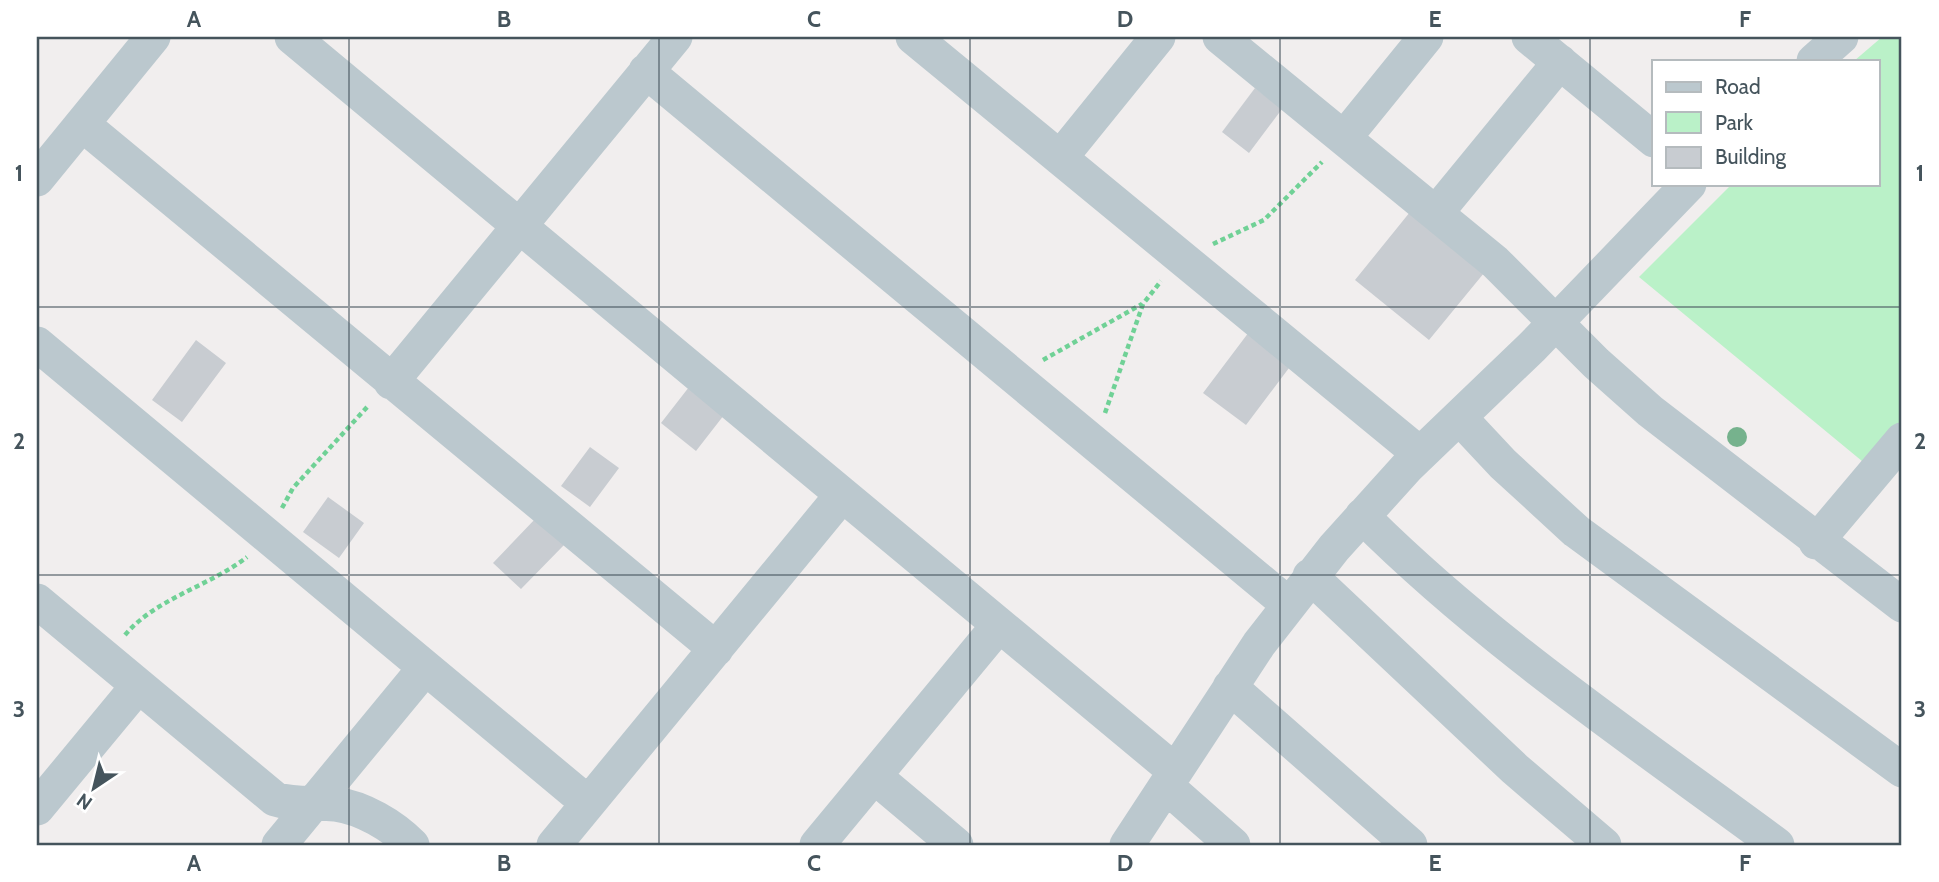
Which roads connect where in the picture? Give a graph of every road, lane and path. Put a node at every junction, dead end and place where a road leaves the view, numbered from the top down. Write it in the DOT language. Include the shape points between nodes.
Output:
graph roads {
  1 [pos="153,37"];
  2 [pos="292,37"];
  3 [pos="675,37"];
  4 [pos="913,37"];
  5 [pos="1158,37"];
  6 [pos="1220,37"];
  7 [pos="1426,37"];
  8 [pos="1529,37"];
  9 [pos="1840,37"];
  10 [pos="1815,60"];
  11 [pos="1560,62"];
  12 [pos="646,71"];
  13 [pos="82,124"];
  14 [pos="1345,138"];
  15 [pos="1652,138"];
  16 [pos="1060,158"];
  17 [pos="37,179"];
  18 [pos="1687,186"];
  19 [pos="1436,213"];
  20 [pos="519,226"];
  21 [pos="1143,304"];
  22 [pos="1556,322"];
  23 [pos="37,344"];
  24 [pos="1014,376"];
  25 [pos="391,382"];
  26 [pos="1459,417"];
  27 [pos="1902,442"];
  28 [pos="1420,454"];
  29 [pos="842,495"];
  30 [pos="1362,516"];
  31 [pos="1816,542"];
  32 [pos="1310,576"];
  33 [pos="37,601"];
  34 [pos="1288,604"];
  35 [pos="1902,605"];
  36 [pos="999,625"];
  37 [pos="716,649"];
  38 [pos="425,667"];
  39 [pos="138,686"];
  40 [pos="1230,687"];
  41 [pos="1902,770"];
  42 [pos="874,776"];
  43 [pos="1170,779"];
  44 [pos="588,803"];
  45 [pos="312,805"];
  46 [pos="37,808"];
  47 [pos="279,845"];
  48 [pos="412,845"];
  49 [pos="554,845"];
  50 [pos="817,845"];
  51 [pos="956,845"];
  52 [pos="1127,845"];
  53 [pos="1233,845"];
  54 [pos="1410,845"];
  55 [pos="1604,845"];
  56 [pos="1777,845"];
  1 -- 13 [label="street"];
  2 -- 20 [label="street"];
  3 -- 12 [label="street"];
  4 -- 16 [label="street"];
  5 -- 16 [label="street"];
  6 -- 14 [label="street"];
  7 -- 14 [label="street"];
  8 -- 11 [label="street"];
  9 -- 10 [label="street"];
  11 -- 15 [label="street"];
  11 -- 19 [label="street"];
  12 -- 20 [label="street"];
  12 -- 24 [label="street"];
  13 -- 17 [label="street"];
  13 -- 25 [label="street"];
  14 -- 19 [label="street"];
  16 -- 28 [label="street"];
  18 -- 22 [label="street"];
  19 -- 22 [label="street"];
  20 -- 25 [label="street"];
  20 -- 29 [label="street"];
  21 -- 24 [label="path"];
  22 -- 26 [label="street"];
  22 -- 31 [label="street" via="1625,389"];
  23 -- 38 [label="street"];
  24 -- 34 [label="street"];
  25 -- 37 [label="street"];
  26 -- 28 [label="street"];
  26 -- 41 [label="street" via="1576,531"];
  27 -- 31 [label="street"];
  28 -- 30 [label="street"];
  29 -- 36 [label="street"];
  29 -- 37 [label="street"];
  30 -- 32 [label="street"];
  30 -- 56 [label="street" via="1476,621"];
  31 -- 35 [label="street"];
  32 -- 34 [label="street"];
  32 -- 55 [label="street" via="1515,769"];
  33 -- 39 [label="street"];
  34 -- 40 [label="street"];
  36 -- 42 [label="street"];
  36 -- 43 [label="street"];
  37 -- 44 [label="street"];
  38 -- 44 [label="street"];
  38 -- 45 [label="street"];
  39 -- 45 [label="street" via="275,799"];
  39 -- 46 [label="street"];
  40 -- 43 [label="street"];
  40 -- 54 [label="street"];
  42 -- 50 [label="street"];
  42 -- 51 [label="street"];
  43 -- 52 [label="street"];
  43 -- 53 [label="street"];
  44 -- 49 [label="street"];
  45 -- 47 [label="street"];
  45 -- 48 [label="street" via="334,804 373,817"];
}
